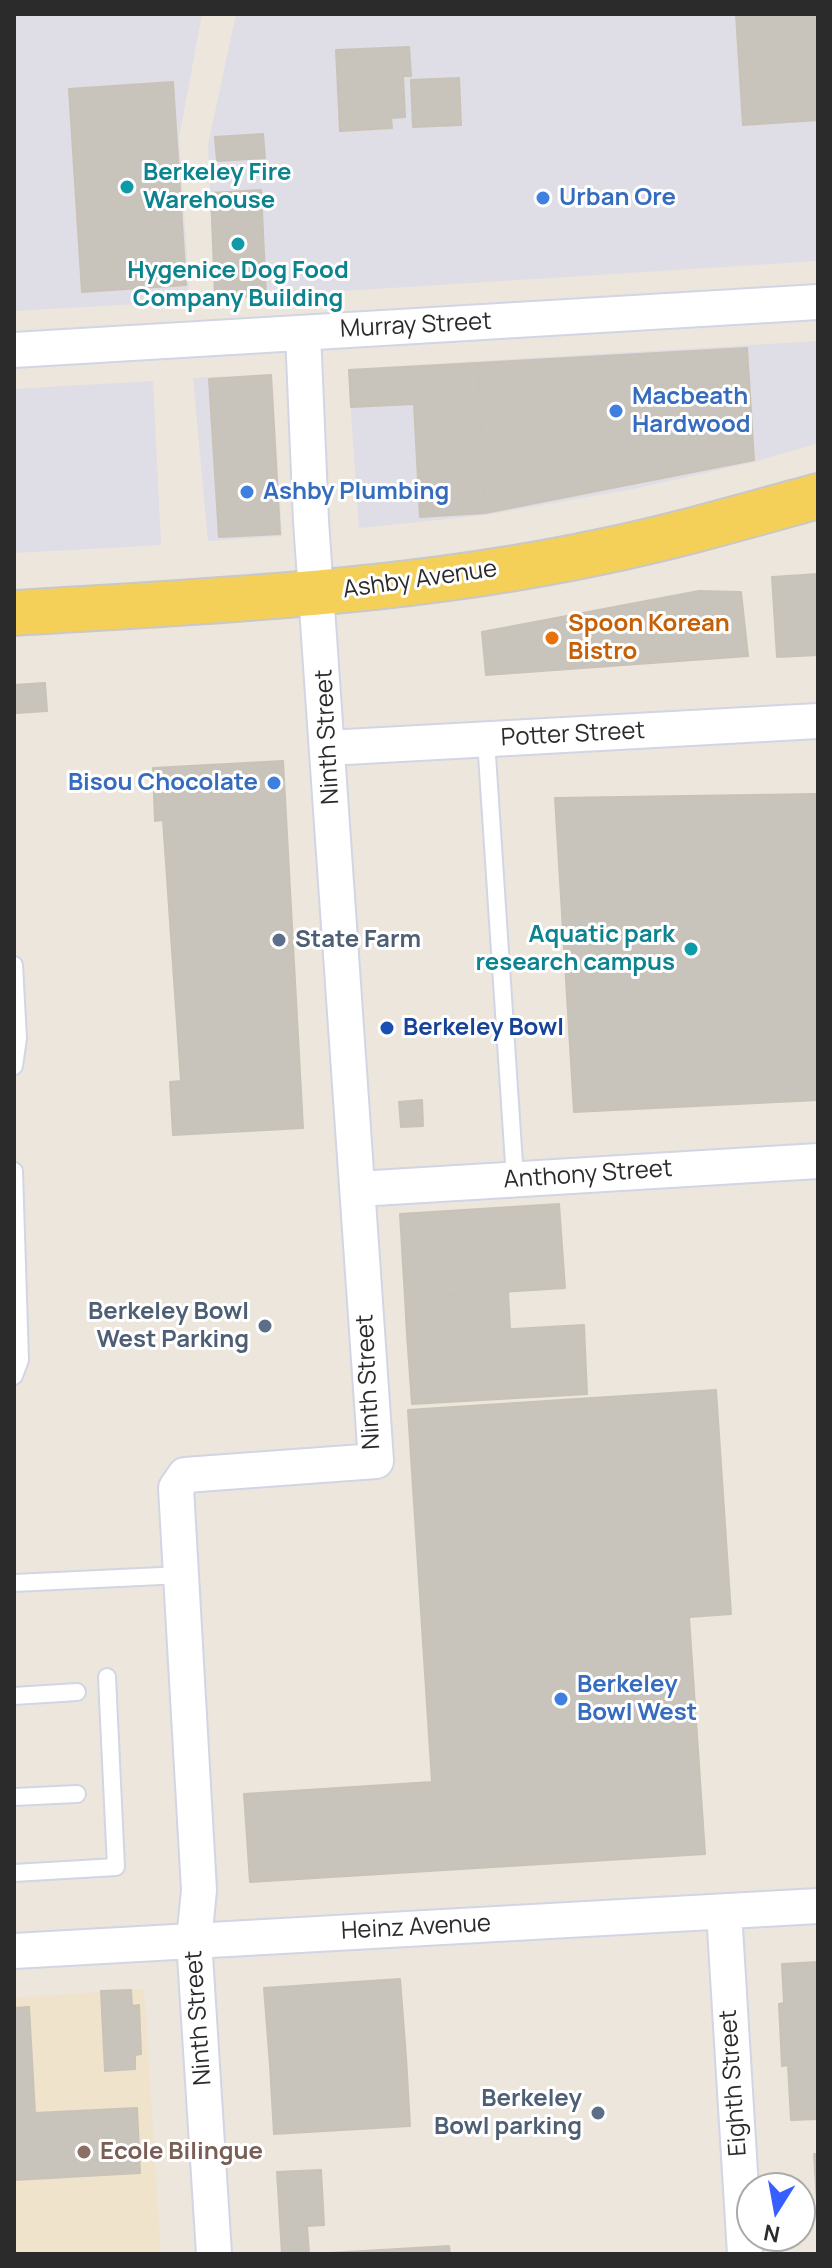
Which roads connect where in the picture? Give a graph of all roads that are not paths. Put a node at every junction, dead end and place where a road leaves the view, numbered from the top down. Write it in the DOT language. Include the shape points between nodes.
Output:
graph roads {
  1 [pos="818,302"];
  2 [pos="303,333"];
  3 [pos="14,350"];
  4 [pos="818,496"];
  5 [pos="316,594"];
  6 [pos="14,613"];
  7 [pos="818,721"];
  8 [pos="486,740"];
  9 [pos="328,748"];
  10 [pos="14,965"];
  11 [pos="14,1066"];
  12 [pos="818,1161"];
  13 [pos="14,1171"];
  14 [pos="515,1179"];
  15 [pos="358,1189"];
  16 [pos="14,1376"];
  17 [pos="182,1575"];
  18 [pos="14,1583"];
  19 [pos="107,1677"];
  20 [pos="77,1692"];
  21 [pos="14,1696"];
  22 [pos="77,1794"];
  23 [pos="14,1797"];
  24 [pos="14,1873"];
  25 [pos="818,1906"];
  26 [pos="724,1912"];
  27 [pos="194,1940"];
  28 [pos="14,1951"];
  29 [pos="214,2254"];
  30 [pos="745,2254"];
  1 -- 2 [label="street, Murray Street"];
  2 -- 3 [label="street, Murray Street"];
  2 -- 5 [label="street, Ninth Street"];
  4 -- 5 [label="main road, Ashby Avenue" via="600,552"];
  5 -- 6 [label="main road, Ashby Avenue"];
  5 -- 9 [label="street, Ninth Street"];
  7 -- 8 [label="street, Potter Street"];
  8 -- 9 [label="street, Potter Street"];
  8 -- 14 [label="lane"];
  9 -- 15 [label="street, Ninth Street"];
  10 -- 11 [label="lane"];
  12 -- 14 [label="street, Anthony Street"];
  13 -- 16 [label="lane" via="20,1360"];
  14 -- 15 [label="street, Anthony Street"];
  15 -- 17 [label="street, Ninth Street" via="376,1461 185,1475 176,1488"];
  17 -- 18 [label="lane"];
  17 -- 27 [label="street, Ninth Street" via="199,1890"];
  19 -- 24 [label="lane" via="116,1867"];
  20 -- 21 [label="lane"];
  22 -- 23 [label="lane"];
  25 -- 26 [label="street, Heinz Avenue"];
  26 -- 27 [label="street, Heinz Avenue"];
  26 -- 30 [label="street, Eighth Street"];
  27 -- 28 [label="street, Heinz Avenue"];
  27 -- 29 [label="street, Ninth Street"];
}
